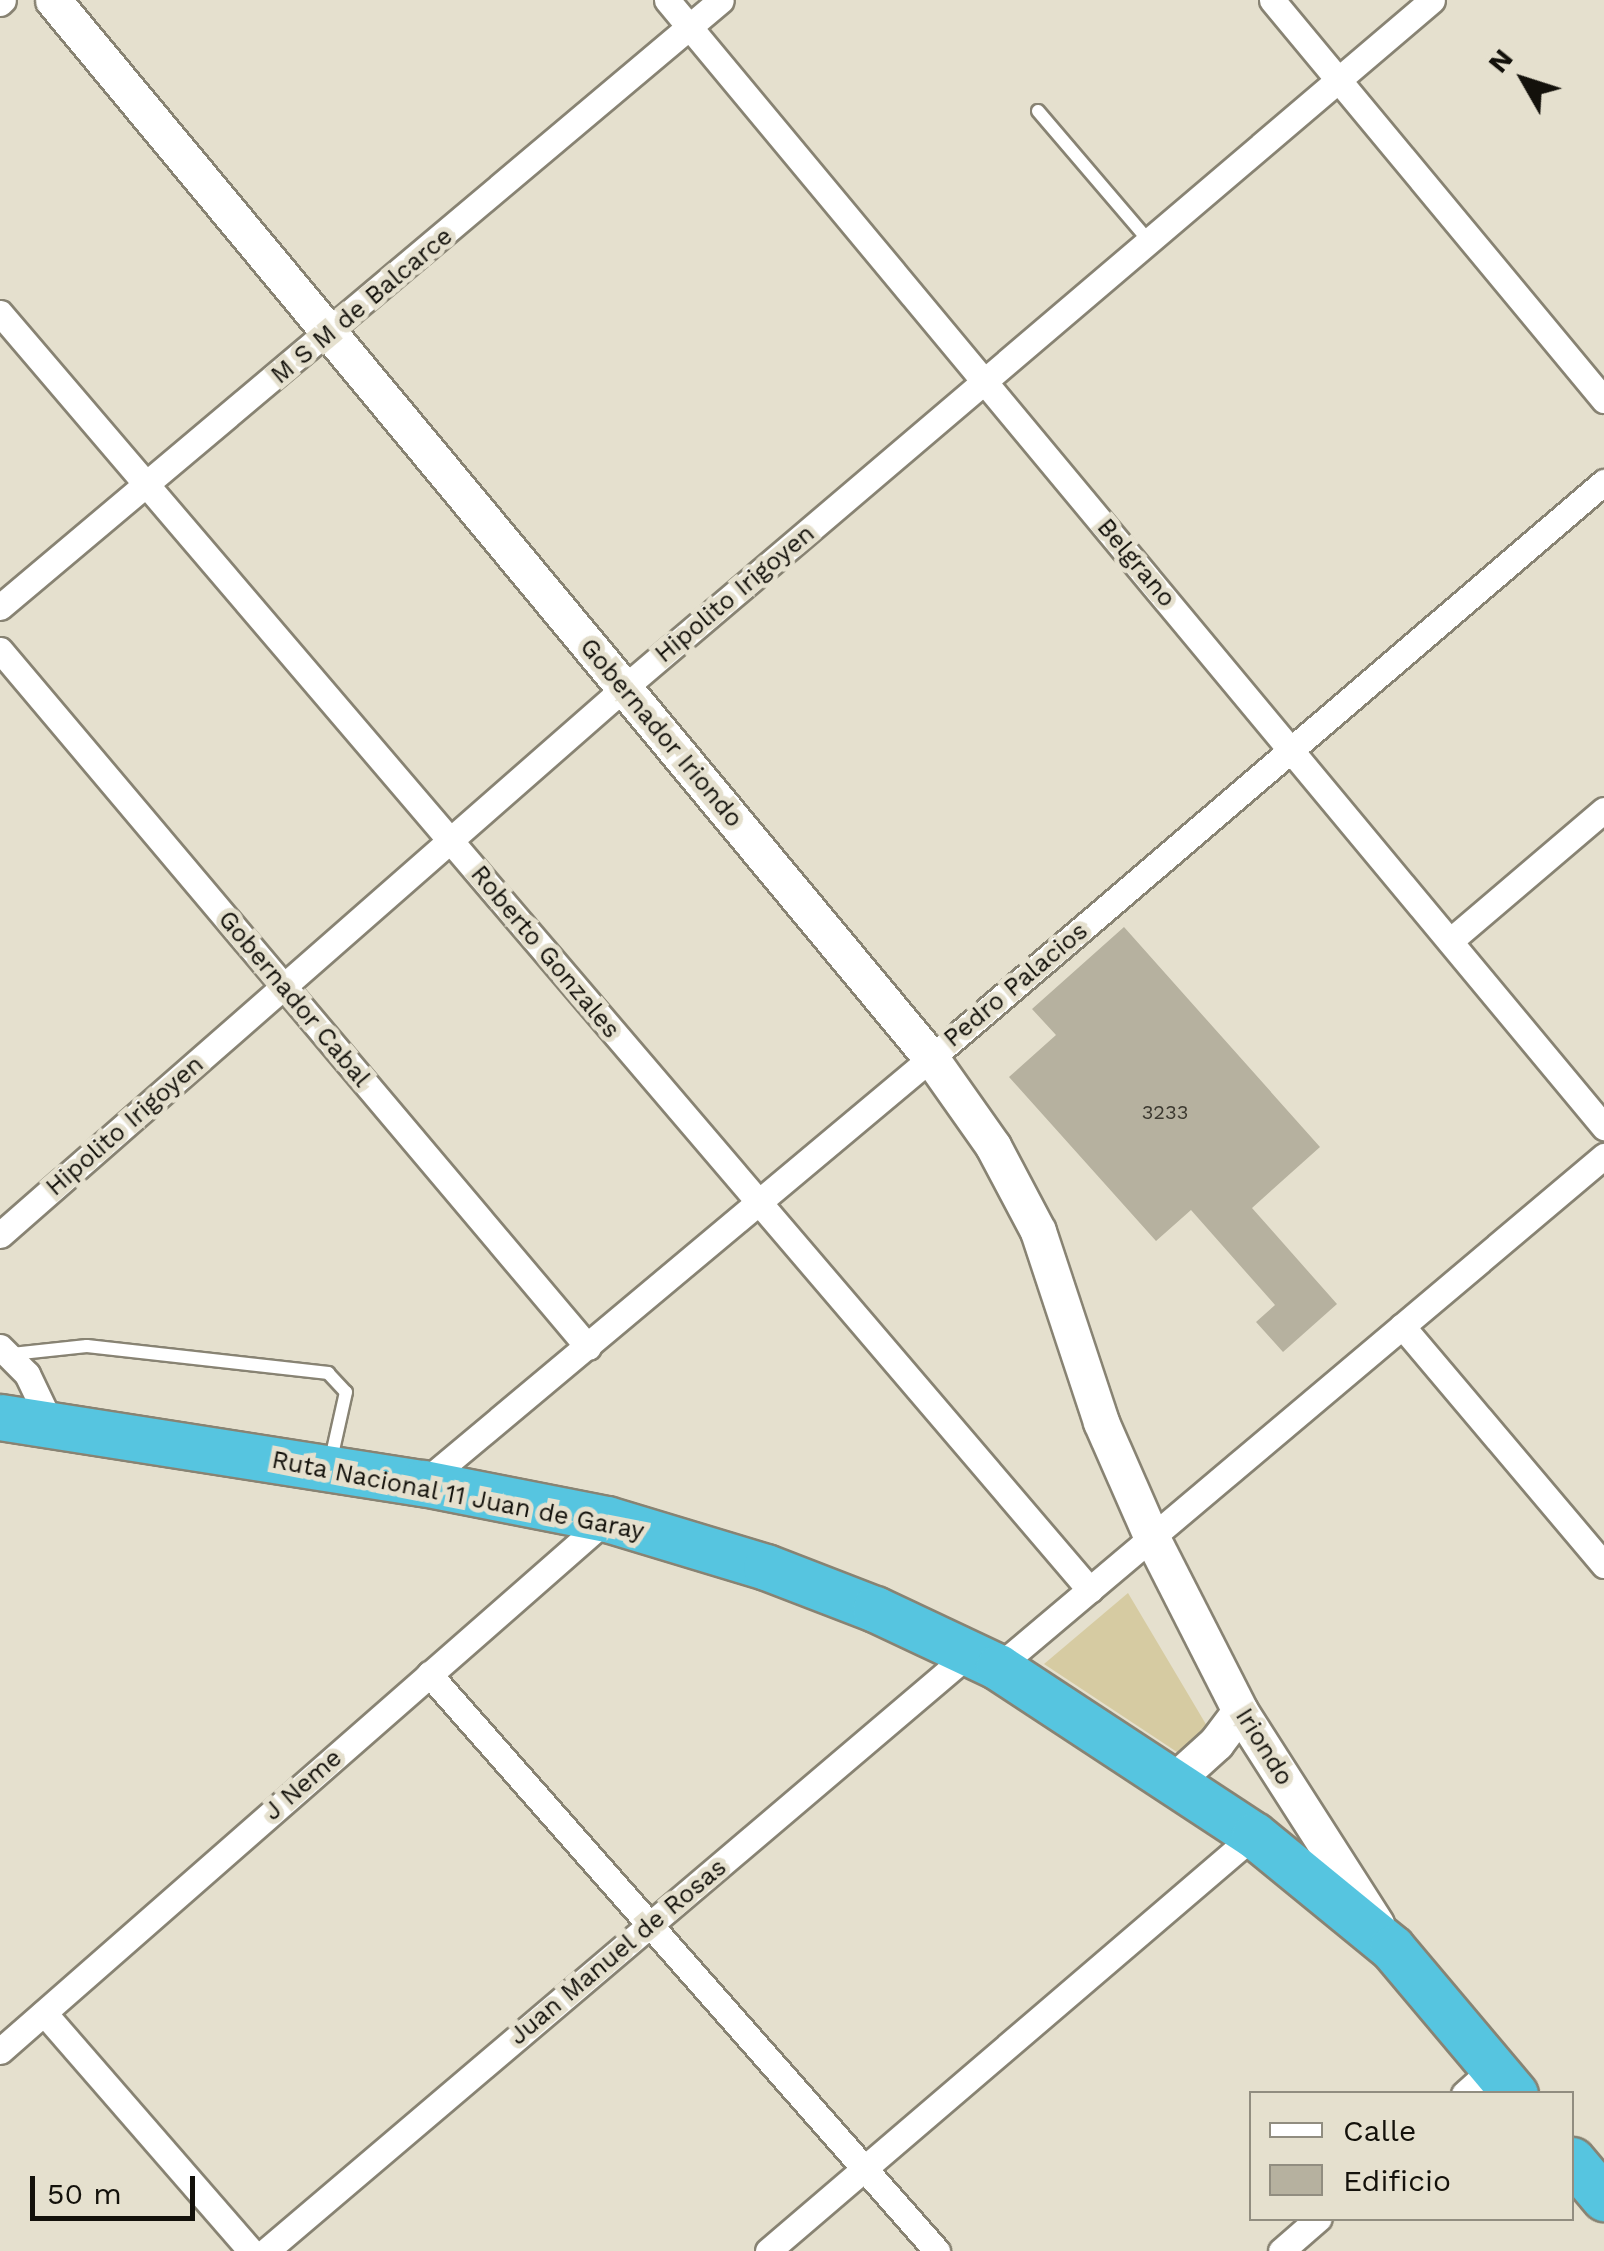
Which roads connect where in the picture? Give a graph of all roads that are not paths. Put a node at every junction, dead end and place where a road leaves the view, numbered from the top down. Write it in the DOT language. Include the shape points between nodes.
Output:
graph roads {
  1 [pos="52,0"];
  2 [pos="667,0"];
  3 [pos="721,0"];
  4 [pos="1272,0"];
  5 [pos="1432,0"];
  6 [pos="689,27"];
  7 [pos="1338,80"];
  8 [pos="1038,112"];
  9 [pos="1149,241"];
  10 [pos="0,313"];
  11 [pos="330,334"];
  12 [pos="985,382"];
  13 [pos="1604,400"];
  14 [pos="1604,482"];
  15 [pos="147,486"];
  16 [pos="0,608"];
  17 [pos="0,650"];
  18 [pos="624,688"];
  19 [pos="1291,750"];
  20 [pos="1604,810"];
  21 [pos="451,841"];
  22 [pos="1450,941"];
  23 [pos="284,987"];
  24 [pos="931,1058"];
  25 [pos="1604,1127"];
  26 [pos="1604,1156"];
  27 [pos="759,1202"];
  28 [pos="0,1236"];
  29 [pos="1402,1326"];
  30 [pos="588,1348"];
  31 [pos="6,1350"];
  32 [pos="0,1416"];
  33 [pos="52,1424"];
  34 [pos="329,1468"];
  35 [pos="422,1483"];
  36 [pos="607,1519"];
  37 [pos="1151,1536"];
  38 [pos="1604,1565"];
  39 [pos="1090,1590"];
  40 [pos="984,1660"];
  41 [pos="428,1674"];
  42 [pos="1240,1711"];
  43 [pos="1174,1781"];
  44 [pos="1254,1835"];
  45 [pos="650,1925"];
  46 [pos="1392,1948"];
  47 [pos="44,2013"];
  48 [pos="0,2052"];
  49 [pos="1491,2085"];
  50 [pos="1574,2162"];
  51 [pos="864,2168"];
  52 [pos="1604,2198"];
  53 [pos="1315,2221"];
  54 [pos="250,2251"];
  55 [pos="266,2251"];
  56 [pos="768,2251"];
  57 [pos="937,2251"];
  58 [pos="1281,2251"];
  1 -- 11 [label="main road, Gobernador Iriondo"];
  2 -- 6 [label="street, Belgrano"];
  3 -- 6 [label="street, M S M de Balcarce"];
  4 -- 7 [label="street"];
  5 -- 7 [label="street, Hipolito Irigoyen"];
  6 -- 11 [label="street, M S M de Balcarce"];
  6 -- 12 [label="street, Belgrano"];
  7 -- 9 [label="street, Hipolito Irigoyen"];
  7 -- 13 [label="street"];
  8 -- 9 [label="lane"];
  9 -- 12 [label="street, Hipolito Irigoyen"];
  10 -- 15 [label="street, Roberto Gonzales"];
  11 -- 15 [label="street, M S M de Balcarce"];
  11 -- 18 [label="main road, Gobernador Iriondo"];
  12 -- 18 [label="street, Hipolito Irigoyen"];
  12 -- 19 [label="street, Belgrano"];
  14 -- 19 [label="street, Pedro Palacios"];
  15 -- 16 [label="street, M S M de Balcarce"];
  15 -- 21 [label="street, Roberto Gonzales"];
  17 -- 23 [label="street, Gobernador Cabal"];
  18 -- 21 [label="street, Hipolito Irigoyen"];
  18 -- 24 [label="main road, Gobernador Iriondo"];
  19 -- 22 [label="street, Belgrano"];
  19 -- 24 [label="street, Pedro Palacios"];
  20 -- 22 [label="street"];
  21 -- 23 [label="street, Hipolito Irigoyen"];
  21 -- 27 [label="street, Roberto Gonzales"];
  22 -- 25 [label="street, Belgrano"];
  23 -- 28 [label="street, Hipolito Irigoyen"];
  23 -- 30 [label="street, Gobernador Cabal"];
  24 -- 27 [label="street, Pedro Palacios"];
  24 -- 37 [label="main road, Gobernador Iriondo" via="1020,1189 1102,1422"];
  26 -- 29 [label="street, Juan Manuel de Rosas"];
  27 -- 30 [label="street, Pedro Palacios"];
  27 -- 39 [label="street, Roberto Gonzales"];
  29 -- 37 [label="street, Juan Manuel de Rosas"];
  29 -- 38 [label="street"];
  30 -- 35 [label="street, Pedro Palacios"];
  31 -- 33 [label="street"];
  31 -- 34 [label="lane" via="87,1346 328,1374 346,1392"];
  32 -- 33 [label="highway, Ruta Nacional 11 Juan de Garay"];
  33 -- 34 [label="highway, Ruta Nacional 11 Juan de Garay"];
  34 -- 35 [label="highway, Ruta Nacional 11 Juan de Garay"];
  35 -- 36 [label="highway, Ruta Nacional 11 Juan de Garay"];
  36 -- 40 [label="highway, Ruta Nacional 11 Juan de Garay" via="766,1567"];
  36 -- 41 [label="street, J Neme"];
  37 -- 39 [label="street, Juan Manuel de Rosas"];
  37 -- 42 [label="main road, Iriondo"];
  39 -- 40 [label="street, Juan Manuel de Rosas"];
  40 -- 43 [label="highway, Ruta Nacional 11 Juan de Garay"];
  40 -- 45 [label="street, Juan Manuel de Rosas"];
  41 -- 45 [label="street"];
  41 -- 47 [label="street, J Neme"];
  42 -- 43 [label="main road"];
  42 -- 46 [label="main road, Iriondo"];
  43 -- 44 [label="highway, Ruta Nacional 11 Juan de Garay"];
  44 -- 46 [label="highway, Ruta Nacional 11 Juan de Garay"];
  44 -- 51 [label="street"];
  45 -- 51 [label="street"];
  45 -- 55 [label="street, Juan Manuel de Rosas"];
  46 -- 49 [label="highway, Ruta Nacional 11 Juan de Garay"];
  47 -- 48 [label="street, J Neme"];
  47 -- 54 [label="street"];
  50 -- 52 [label="highway"];
  51 -- 56 [label="street"];
  51 -- 57 [label="street"];
  53 -- 58 [label="street"];
}
